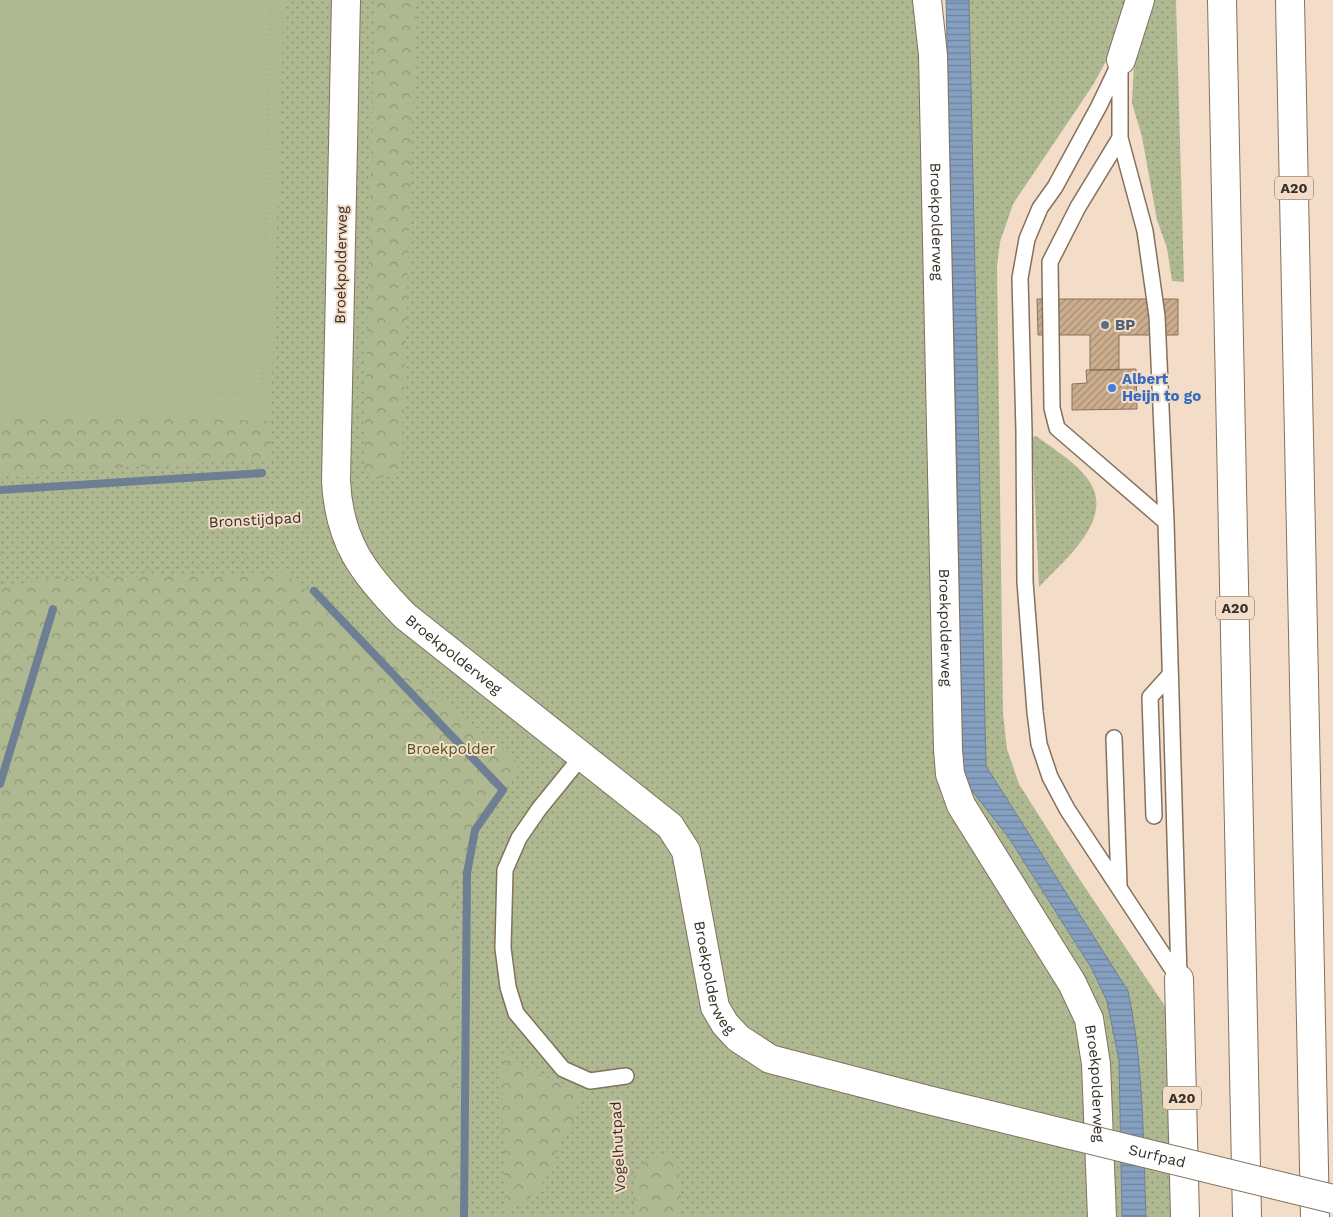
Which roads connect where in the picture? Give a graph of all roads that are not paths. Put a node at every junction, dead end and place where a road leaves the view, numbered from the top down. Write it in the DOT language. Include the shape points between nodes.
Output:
graph roads {
  1 [pos="346,0"];
  2 [pos="927,0"];
  3 [pos="1140,0"];
  4 [pos="1222,0"];
  5 [pos="1290,0"];
  6 [pos="1121,60"];
  7 [pos="1120,138"];
  8 [pos="1166,522"];
  9 [pos="1169,676"];
  10 [pos="1114,738"];
  11 [pos="582,756"];
  12 [pos="1154,816"];
  13 [pos="1119,885"];
  14 [pos="1179,978"];
  15 [pos="626,1076"];
  16 [pos="924,1100"];
  17 [pos="1333,1199"];
  18 [pos="1102,1217"];
  19 [pos="1185,1217"];
  20 [pos="1247,1217"];
  21 [pos="1315,1217"];
  1 -- 11 [label="main road, Broekpolderweg" via="336,481 340,519 354,554 377,587 405,616"];
  2 -- 18 [label="main road, Broekpolderweg" via="933,55 950,774 961,805 1072,983 1089,1019 1096,1064"];
  3 -- 6 [label="main road, A20"];
  4 -- 20 [label="main road, A20"];
  5 -- 21 [label="main road, A20"];
  6 -- 7 [label="lane, A20"];
  6 -- 13 [label="lane, A20" via="1055,187 1040,208 1027,239 1020,278 1025,582 1039,744 1050,776 1067,809"];
  7 -- 8 [label="lane, A20" via="1134,184 1152,270"];
  7 -- 8 [label="lane" via="1078,207 1050,262 1052,408 1057,428"];
  8 -- 9 [label="lane, A20"];
  9 -- 12 [label="lane" via="1150,697"];
  9 -- 14 [label="lane, A20"];
  10 -- 13 [label="lane"];
  11 -- 15 [label="lane" via="519,838 505,870 503,948 508,987 516,1013 563,1069 590,1082"];
  11 -- 16 [label="main road, Broekpolderweg" via="670,826 686,851 715,1007 738,1038 775,1060"];
  13 -- 14 [label="lane, A20"];
  14 -- 19 [label="main road, A20"];
  16 -- 17 [label="main road, Surfpad, bridge"];
}
